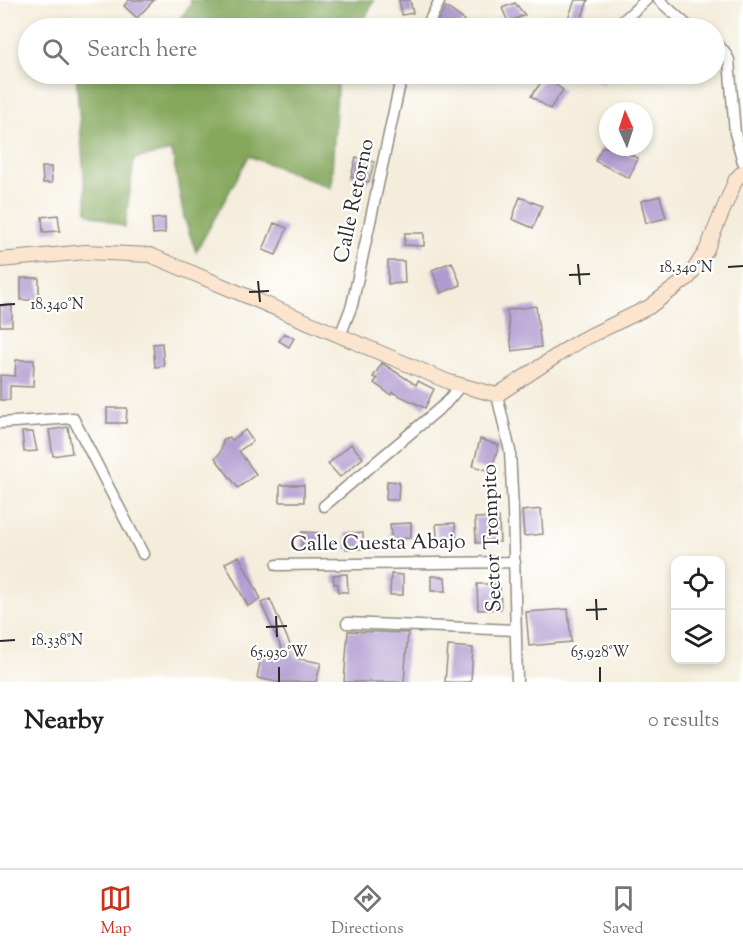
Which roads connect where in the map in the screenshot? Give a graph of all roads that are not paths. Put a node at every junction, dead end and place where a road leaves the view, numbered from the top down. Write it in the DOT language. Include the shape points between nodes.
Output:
graph roads {
  1 [pos="440,0"];
  2 [pos="646,0"];
  3 [pos="659,0"];
  4 [pos="431,18"];
  5 [pos="626,18"];
  6 [pos="679,18"];
  7 [pos="725,53"];
  8 [pos="401,84"];
  9 [pos="743,162"];
  10 [pos="743,172"];
  11 [pos="0,260"];
  12 [pos="340,336"];
  13 [pos="461,385"];
  14 [pos="497,395"];
  15 [pos="0,423"];
  16 [pos="324,506"];
  17 [pos="143,554"];
  18 [pos="514,562"];
  19 [pos="277,565"];
  20 [pos="347,623"];
  21 [pos="516,630"];
  22 [pos="517,682"];
  1 -- 4 [label="street"];
  2 -- 5 [label="street"];
  3 -- 6 [label="street"];
  7 -- 9 [label="street" via="729,60 735,133"];
  8 -- 12 [label="street, Calle Retorno" via="352,305"];
  10 -- 14 [label="street" via="736,179 706,251 689,277 649,307 579,341"];
  11 -- 12 [label="street" via="86,252 150,255"];
  12 -- 13 [label="street"];
  13 -- 14 [label="street"];
  13 -- 16 [label="street" via="445,404"];
  14 -- 18 [label="street, Sector Trompito" via="510,451"];
  15 -- 17 [label="street" via="73,418"];
  18 -- 19 [label="street, Calle Cuesta Abajo"];
  18 -- 21 [label="street, Sector Trompito"];
  20 -- 21 [label="street"];
  21 -- 22 [label="street, Sector Trompito"];
}
